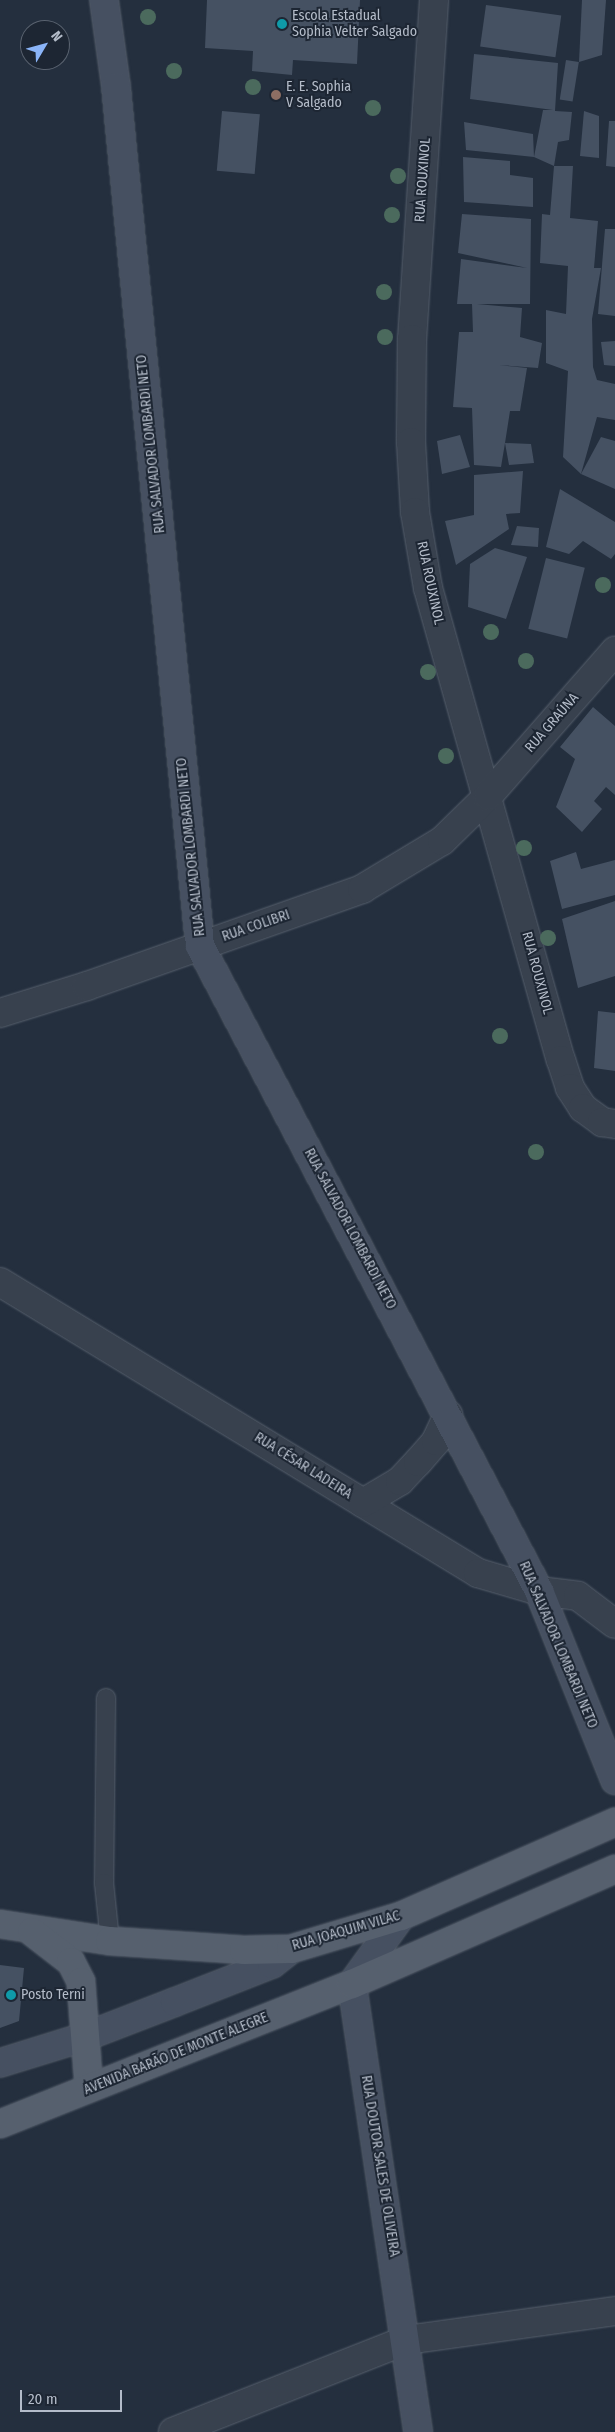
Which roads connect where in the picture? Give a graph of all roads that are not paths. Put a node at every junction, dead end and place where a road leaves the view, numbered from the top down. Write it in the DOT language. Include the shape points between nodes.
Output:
graph roads {
  1 [pos="104,0"];
  2 [pos="434,0"];
  3 [pos="615,650"];
  4 [pos="488,796"];
  5 [pos="200,946"];
  6 [pos="0,1013"];
  7 [pos="615,1124"];
  8 [pos="0,1282"];
  9 [pos="448,1415"];
  10 [pos="363,1503"];
  11 [pos="538,1591"];
  12 [pos="615,1624"];
  13 [pos="106,1698"];
  14 [pos="615,1780"];
  15 [pos="612,1830"];
  16 [pos="615,1869"];
  17 [pos="401,1916"];
  18 [pos="0,1924"];
  19 [pos="27,1929"];
  20 [pos="110,1941"];
  21 [pos="291,1949"];
  22 [pos="352,1984"];
  23 [pos="87,2036"];
  24 [pos="0,2063"];
  25 [pos="89,2088"];
  26 [pos="0,2124"];
  27 [pos="615,2311"];
  28 [pos="407,2340"];
  29 [pos="173,2432"];
  30 [pos="418,2432"];
  1 -- 5 [label="main road, RUA SALVADOR LOMBARDI NETO" via="116,87"];
  2 -- 4 [label="street, RUA ROUXINOL" via="412,339 411,442 415,512 428,588"];
  3 -- 4 [label="street, RUA GRAÚNA"];
  4 -- 5 [label="street, RUA COLIBRI" via="442,841 362,889"];
  4 -- 7 [label="street, RUA ROUXINOL" via="570,1088 583,1108 602,1122"];
  5 -- 6 [label="street, RUA COLIBRI"];
  5 -- 9 [label="main road, RUA SALVADOR LOMBARDI NETO"];
  8 -- 10 [label="street, RUA CÉSAR LADEIRA"];
  9 -- 10 [label="street" via="436,1441 400,1481"];
  9 -- 11 [label="main road, RUA SALVADOR LOMBARDI NETO"];
  10 -- 11 [label="street, RUA CÉSAR LADEIRA" via="478,1573"];
  11 -- 12 [label="street, RUA CÉSAR LADEIRA" via="578,1596"];
  11 -- 14 [label="main road, RUA SALVADOR LOMBARDI NETO"];
  13 -- 20 [label="lane" via="104,1883"];
  15 -- 17 [label="main road, RUA JOAQUIM VILAC"];
  16 -- 22 [label="main road"];
  17 -- 21 [label="main road, RUA JOAQUIM VILAC"];
  17 -- 22 [label="main road"];
  18 -- 19 [label="main road, RUA JOAQUIM VILAC"];
  19 -- 20 [label="main road, RUA JOAQUIM VILAC"];
  19 -- 23 [label="main road" via="71,1962 81,1982"];
  20 -- 21 [label="main road, RUA JOAQUIM VILAC" via="244,1950"];
  21 -- 23 [label="main road" via="272,1964"];
  22 -- 25 [label="main road, AVENIDA BARÃO DE MONTE ALEGRE"];
  22 -- 28 [label="main road, RUA DOUTOR SALES DE OLIVEIRA"];
  23 -- 24 [label="main road"];
  23 -- 25 [label="main road"];
  25 -- 26 [label="main road, AVENIDA BARÃO DE MONTE ALEGRE"];
  27 -- 28 [label="street"];
  28 -- 29 [label="street"];
  28 -- 30 [label="main road, RUA DOUTOR SALES DE OLIVEIRA"];
}
